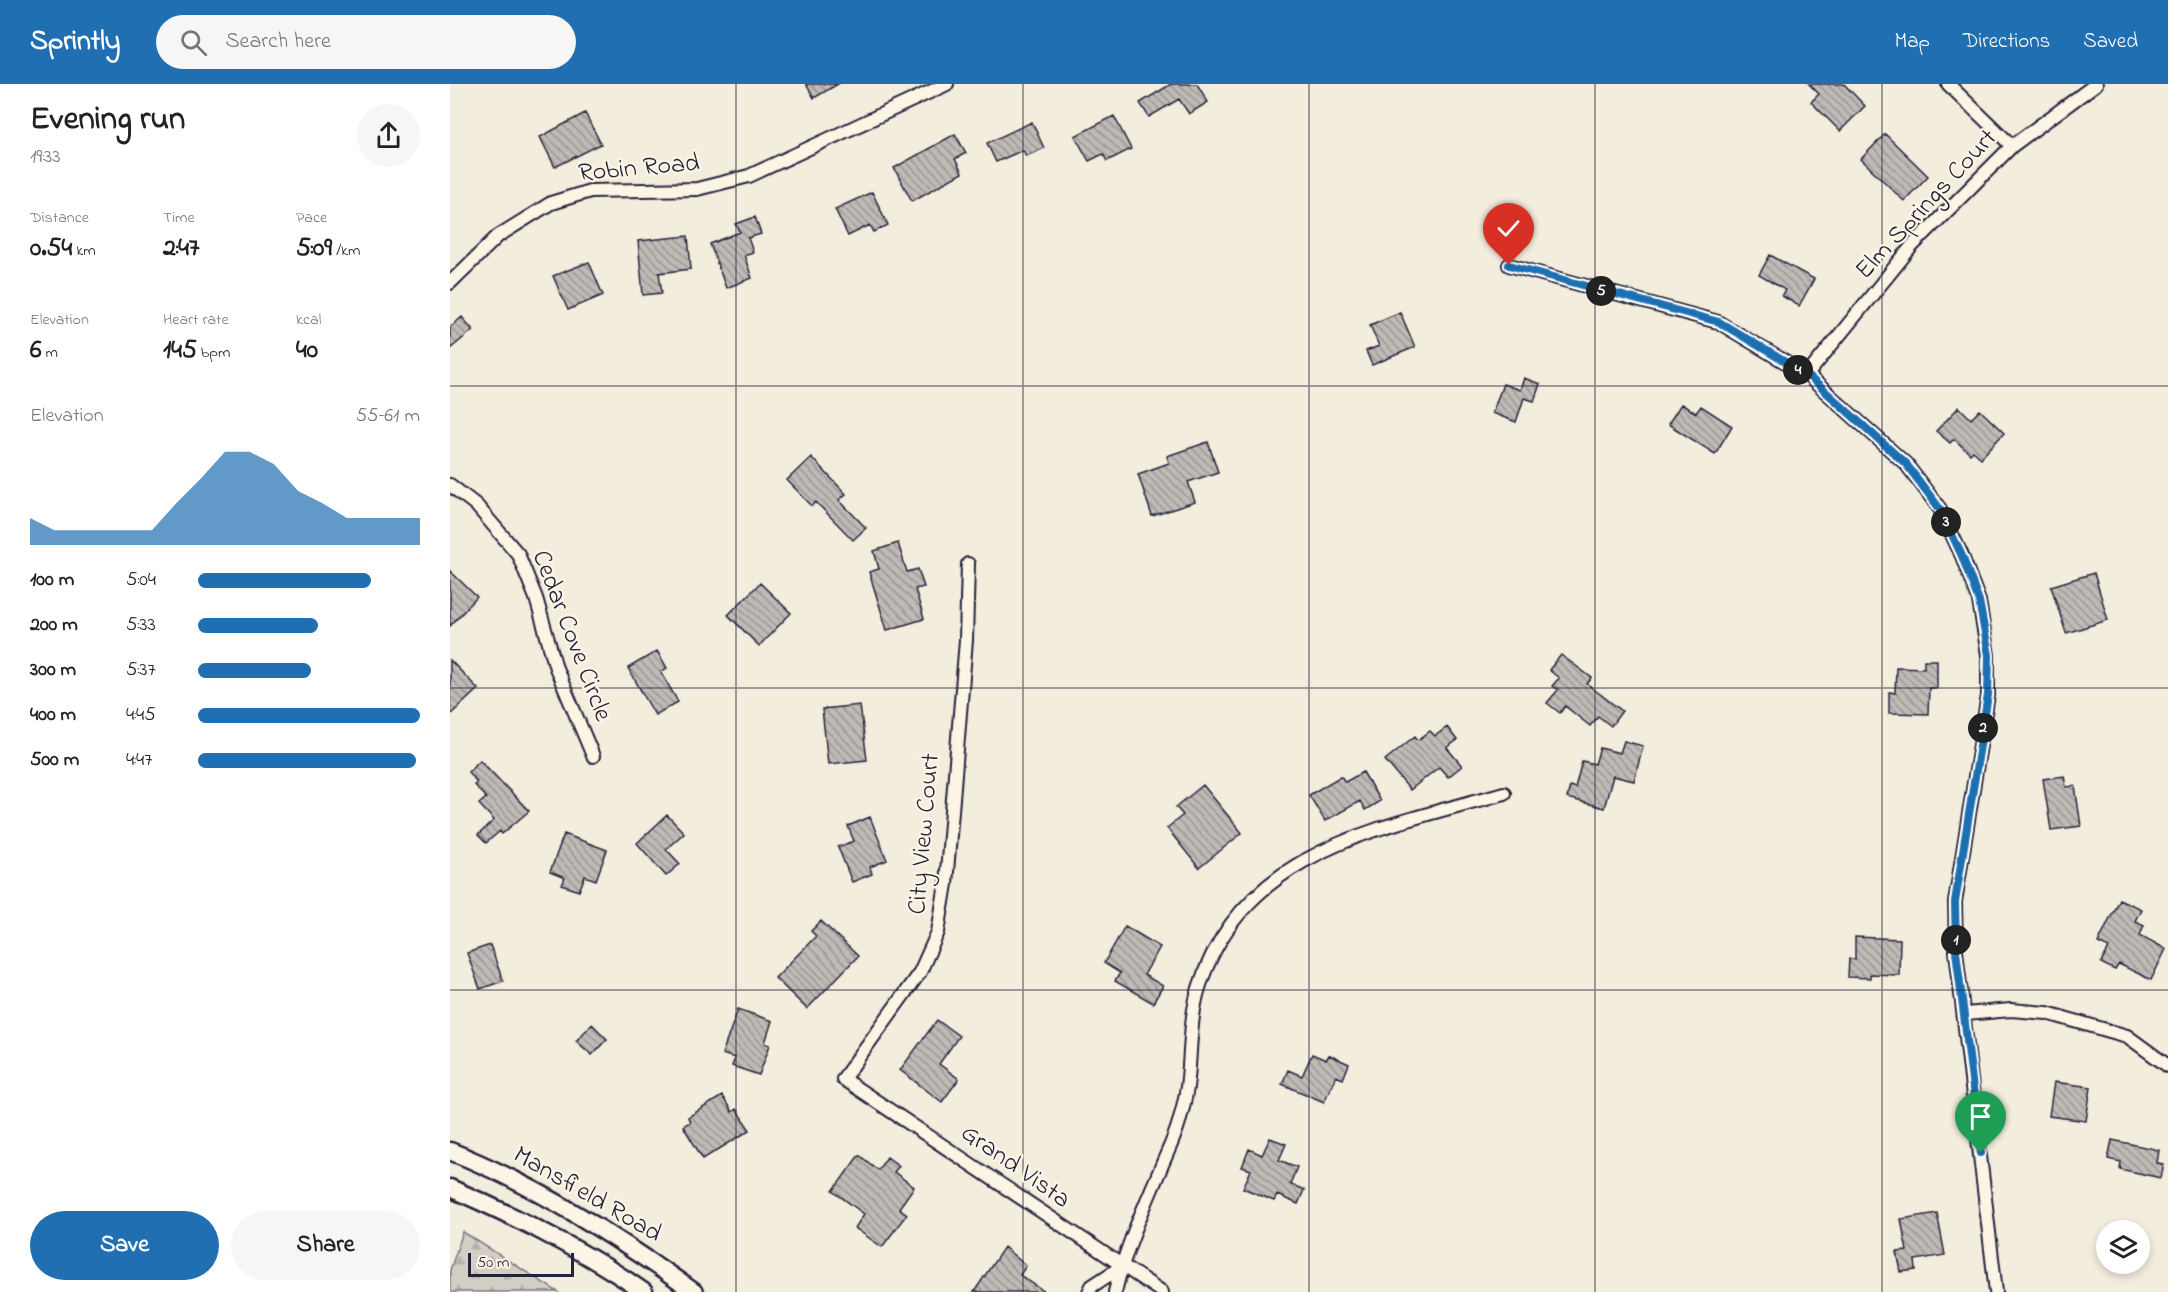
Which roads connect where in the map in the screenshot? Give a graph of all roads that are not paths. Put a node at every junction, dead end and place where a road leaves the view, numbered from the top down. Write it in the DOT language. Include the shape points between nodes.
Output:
graph roads {
  1 [pos="947,84"];
  2 [pos="1948,84"];
  3 [pos="2096,84"];
  4 [pos="2012,146"];
  5 [pos="1509,265"];
  6 [pos="450,283"];
  7 [pos="1807,375"];
  8 [pos="450,485"];
  9 [pos="968,564"];
  10 [pos="593,756"];
  11 [pos="1504,793"];
  12 [pos="1965,1014"];
  13 [pos="2168,1066"];
  14 [pos="843,1079"];
  15 [pos="450,1151"];
  16 [pos="450,1188"];
  17 [pos="1121,1267"];
  18 [pos="644,1292"];
  19 [pos="694,1292"];
  20 [pos="1089,1292"];
  21 [pos="1115,1292"];
  22 [pos="1162,1292"];
  23 [pos="1996,1292"];
  1 -- 6 [label="street, Robin Road" via="748,176 697,189 590,191 551,203 498,236"];
  2 -- 4 [label="street"];
  3 -- 4 [label="street, Elm Springs Court"];
  4 -- 7 [label="street, Elm Springs Court" via="1911,246"];
  5 -- 7 [label="street" via="1719,322"];
  7 -- 12 [label="street" via="1906,464 1940,509 1979,601 1989,655 1988,695 1955,902 1956,951"];
  8 -- 10 [label="street, Cedar Cove Circle" via="476,505 518,554 536,598 556,668"];
  9 -- 14 [label="street, City View Court" via="966,640 939,932 920,972"];
  11 -- 17 [label="street" via="1354,837 1301,860 1266,884 1239,912 1215,950 1199,988 1191,1026 1188,1081 1178,1125"];
  12 -- 13 [label="street" via="2011,1010 2047,1013 2127,1036"];
  12 -- 23 [label="street"];
  14 -- 17 [label="street, Grand Vista"];
  15 -- 19 [label="main road, Mansfield Road" via="479,1162 613,1235"];
  16 -- 18 [label="main road, Mansfield Road" via="503,1211"];
  17 -- 20 [label="street"];
  17 -- 21 [label="street"];
  17 -- 22 [label="street, Grand Vista"];
}
